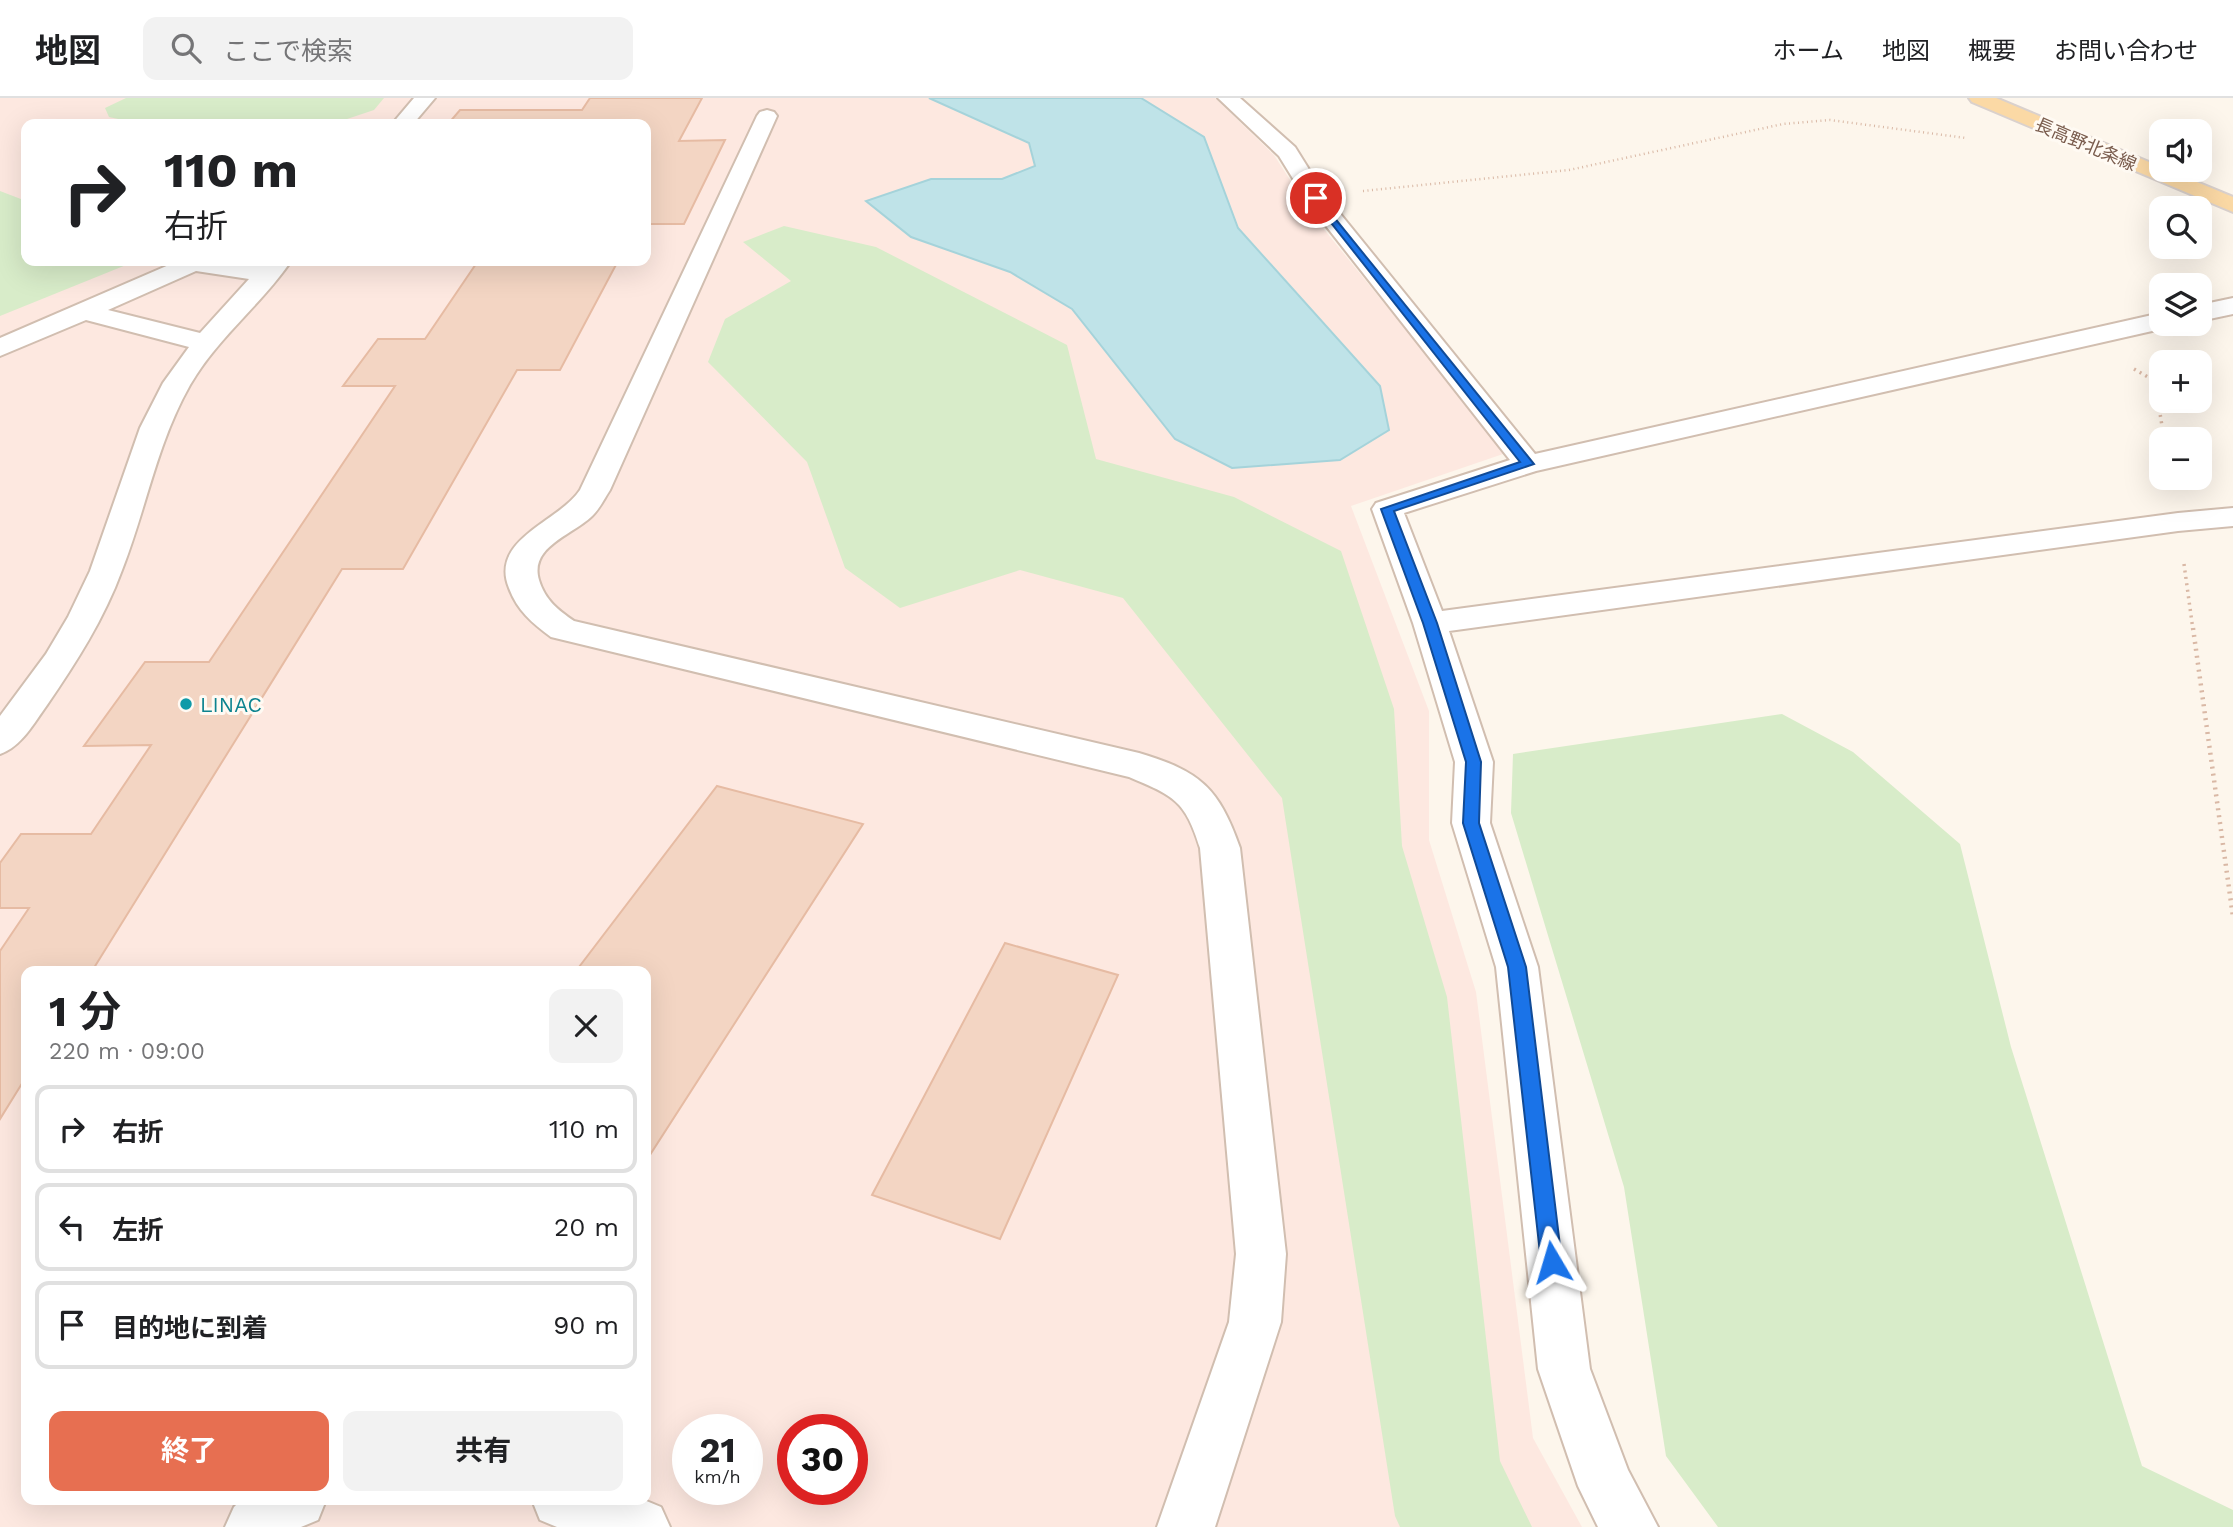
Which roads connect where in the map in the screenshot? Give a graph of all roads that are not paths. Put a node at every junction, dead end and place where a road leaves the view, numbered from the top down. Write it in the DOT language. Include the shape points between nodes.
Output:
graph roads {
  1 [pos="425,98"];
  2 [pos="1228,98"];
  3 [pos="1979,98"];
  4 [pos="767,116"];
  5 [pos="406,119"];
  6 [pos="2233,205"];
  7 [pos="186,266"];
  8 [pos="273,267"];
  9 [pos="2233,306"];
  10 [pos="2212,310"];
  11 [pos="83,311"];
  12 [pos="2149,323"];
  13 [pos="206,343"];
  14 [pos="0,348"];
  15 [pos="1528,464"];
  16 [pos="2233,517"];
  17 [pos="1430,623"];
  18 [pos="0,741"];
  19 [pos="285,1505"];
  20 [pos="575,1505"];
  21 [pos="254,1527"];
  22 [pos="640,1527"];
  23 [pos="1186,1527"];
  24 [pos="1629,1527"];
  1 -- 5 [label="street"];
  2 -- 15 [label="street" via="1287,152 1316,198"];
  3 -- 6 [label="main road, 長高野北条線"];
  4 -- 23 [label="street" via="594,490 581,511 535,542 523,557 519,575 535,610 563,629 1139,766 1188,787 1210,815 1220,848 1261,1254 1255,1322"];
  7 -- 11 [label="street"];
  8 -- 13 [label="street"];
  9 -- 10 [label="street"];
  11 -- 13 [label="street"];
  11 -- 14 [label="street"];
  12 -- 15 [label="street"];
  13 -- 18 [label="street" via="177,383 154,429 106,572 77,634"];
  15 -- 17 [label="street" via="1387,509"];
  16 -- 17 [label="street"];
  17 -- 24 [label="street" via="1474,762 1471,823 1517,967 1564,1369 1606,1486"];
  19 -- 21 [label="street" via="270,1511"];
  20 -- 22 [label="street"];
}
